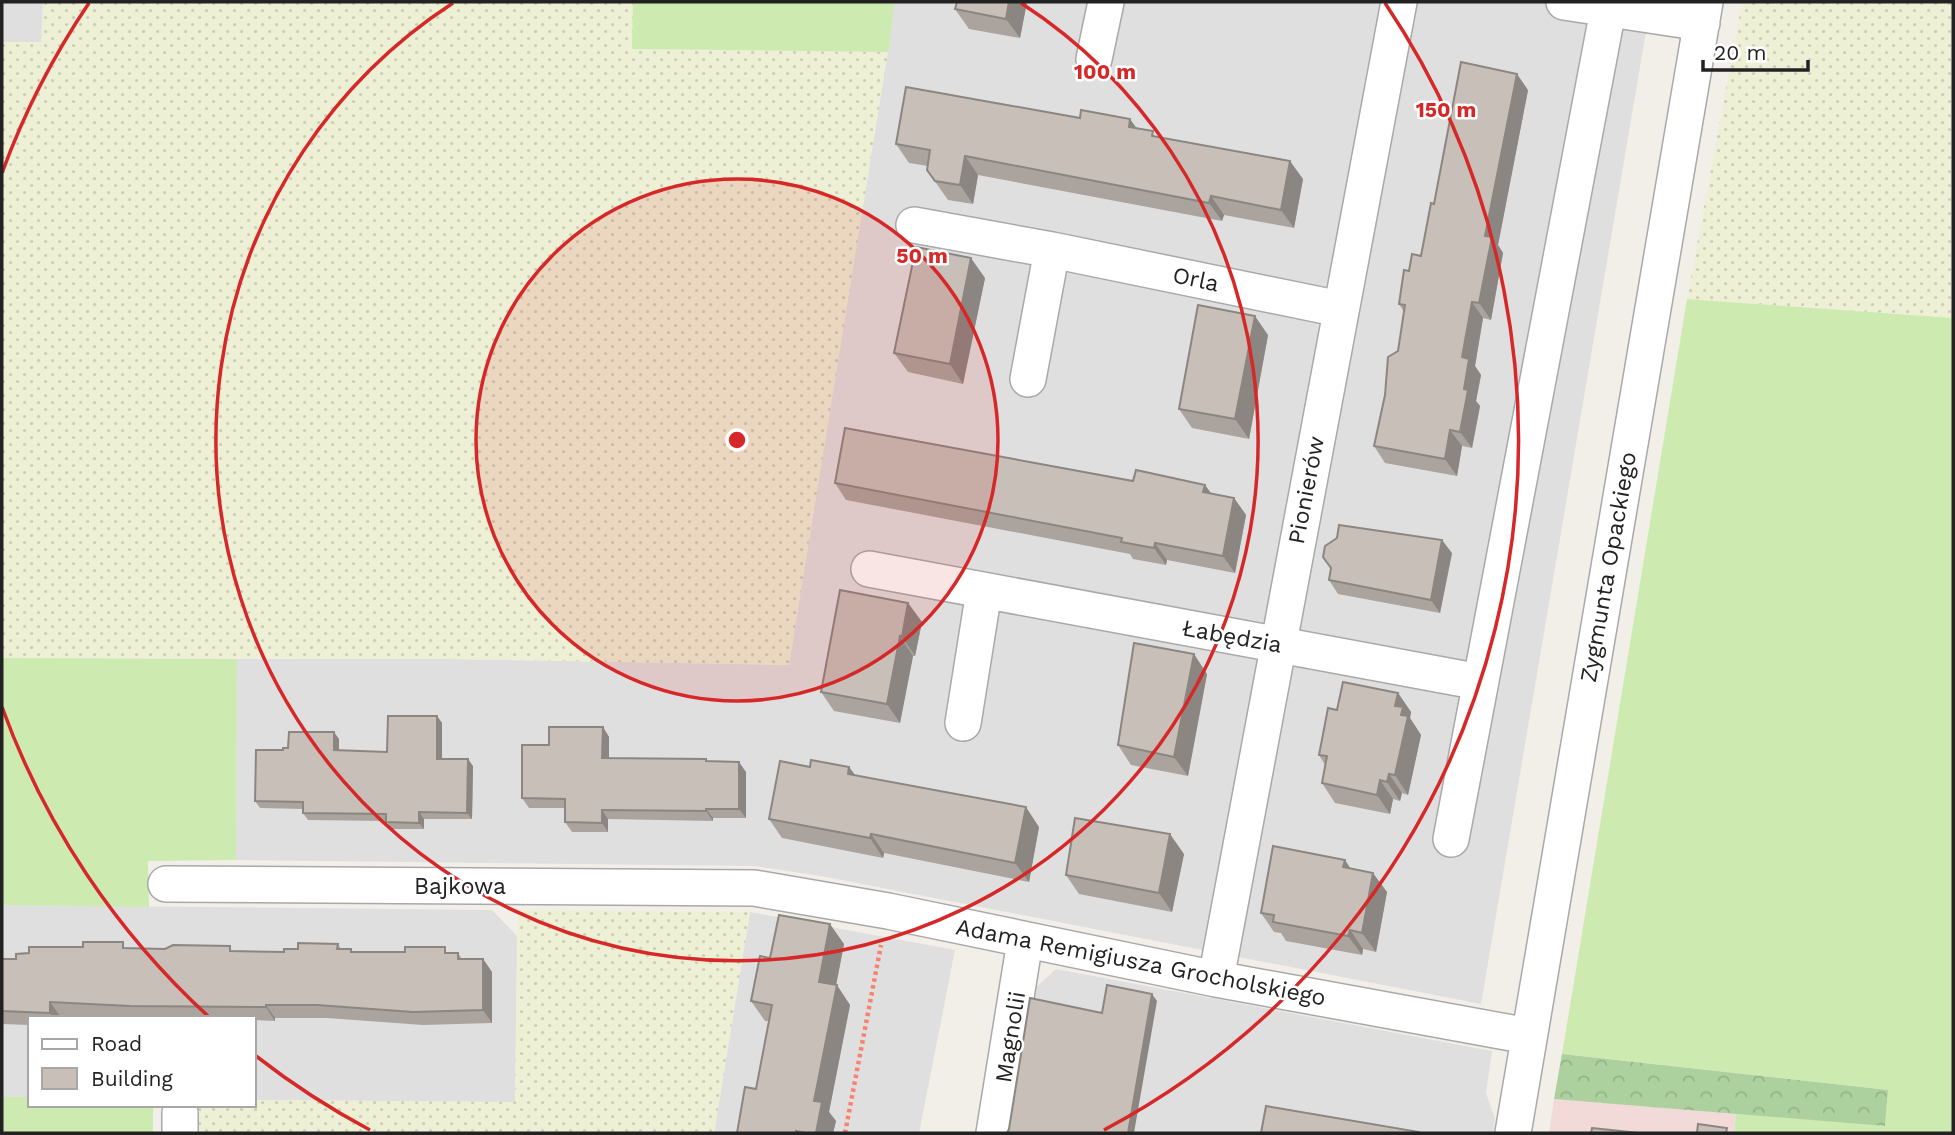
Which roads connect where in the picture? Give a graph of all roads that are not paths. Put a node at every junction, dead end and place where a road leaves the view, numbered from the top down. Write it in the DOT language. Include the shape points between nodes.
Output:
graph roads {
  1 [pos="1106,2"];
  2 [pos="1399,2"];
  3 [pos="1564,2"];
  4 [pos="1608,10"];
  5 [pos="1704,12"];
  6 [pos="1094,59"];
  7 [pos="914,225"];
  8 [pos="1052,250"];
  9 [pos="1340,309"];
  10 [pos="1028,379"];
  11 [pos="869,569"];
  12 [pos="984,591"];
  13 [pos="1278,645"];
  14 [pos="1480,682"];
  15 [pos="963,723"];
  16 [pos="1451,839"];
  17 [pos="166,884"];
  18 [pos="754,888"];
  19 [pos="1026,941"];
  20 [pos="1216,979"];
  21 [pos="1528,1036"];
  22 [pos="995,1133"];
  23 [pos="1513,1133"];
  1 -- 6 [label="street"];
  2 -- 9 [label="street, Pionierów"];
  3 -- 4 [label="street"];
  4 -- 5 [label="street"];
  4 -- 14 [label="street"];
  5 -- 21 [label="street, Zygmunta Opackiego"];
  7 -- 8 [label="street, Orla"];
  8 -- 9 [label="street, Orla"];
  8 -- 10 [label="street"];
  9 -- 13 [label="street, Pionierów"];
  11 -- 12 [label="street, Łabędzia"];
  12 -- 13 [label="street, Łabędzia"];
  12 -- 15 [label="street"];
  13 -- 14 [label="street, Łabędzia"];
  13 -- 20 [label="street, Pionierów"];
  14 -- 16 [label="street"];
  17 -- 18 [label="street, Bajkowa"];
  18 -- 19 [label="street, Adama Remigiusza Grocholskiego"];
  19 -- 20 [label="street, Adama Remigiusza Grocholskiego"];
  19 -- 22 [label="street, Magnolii"];
  20 -- 21 [label="street, Adama Remigiusza Grocholskiego"];
  21 -- 23 [label="street, Zygmunta Opackiego"];
}
